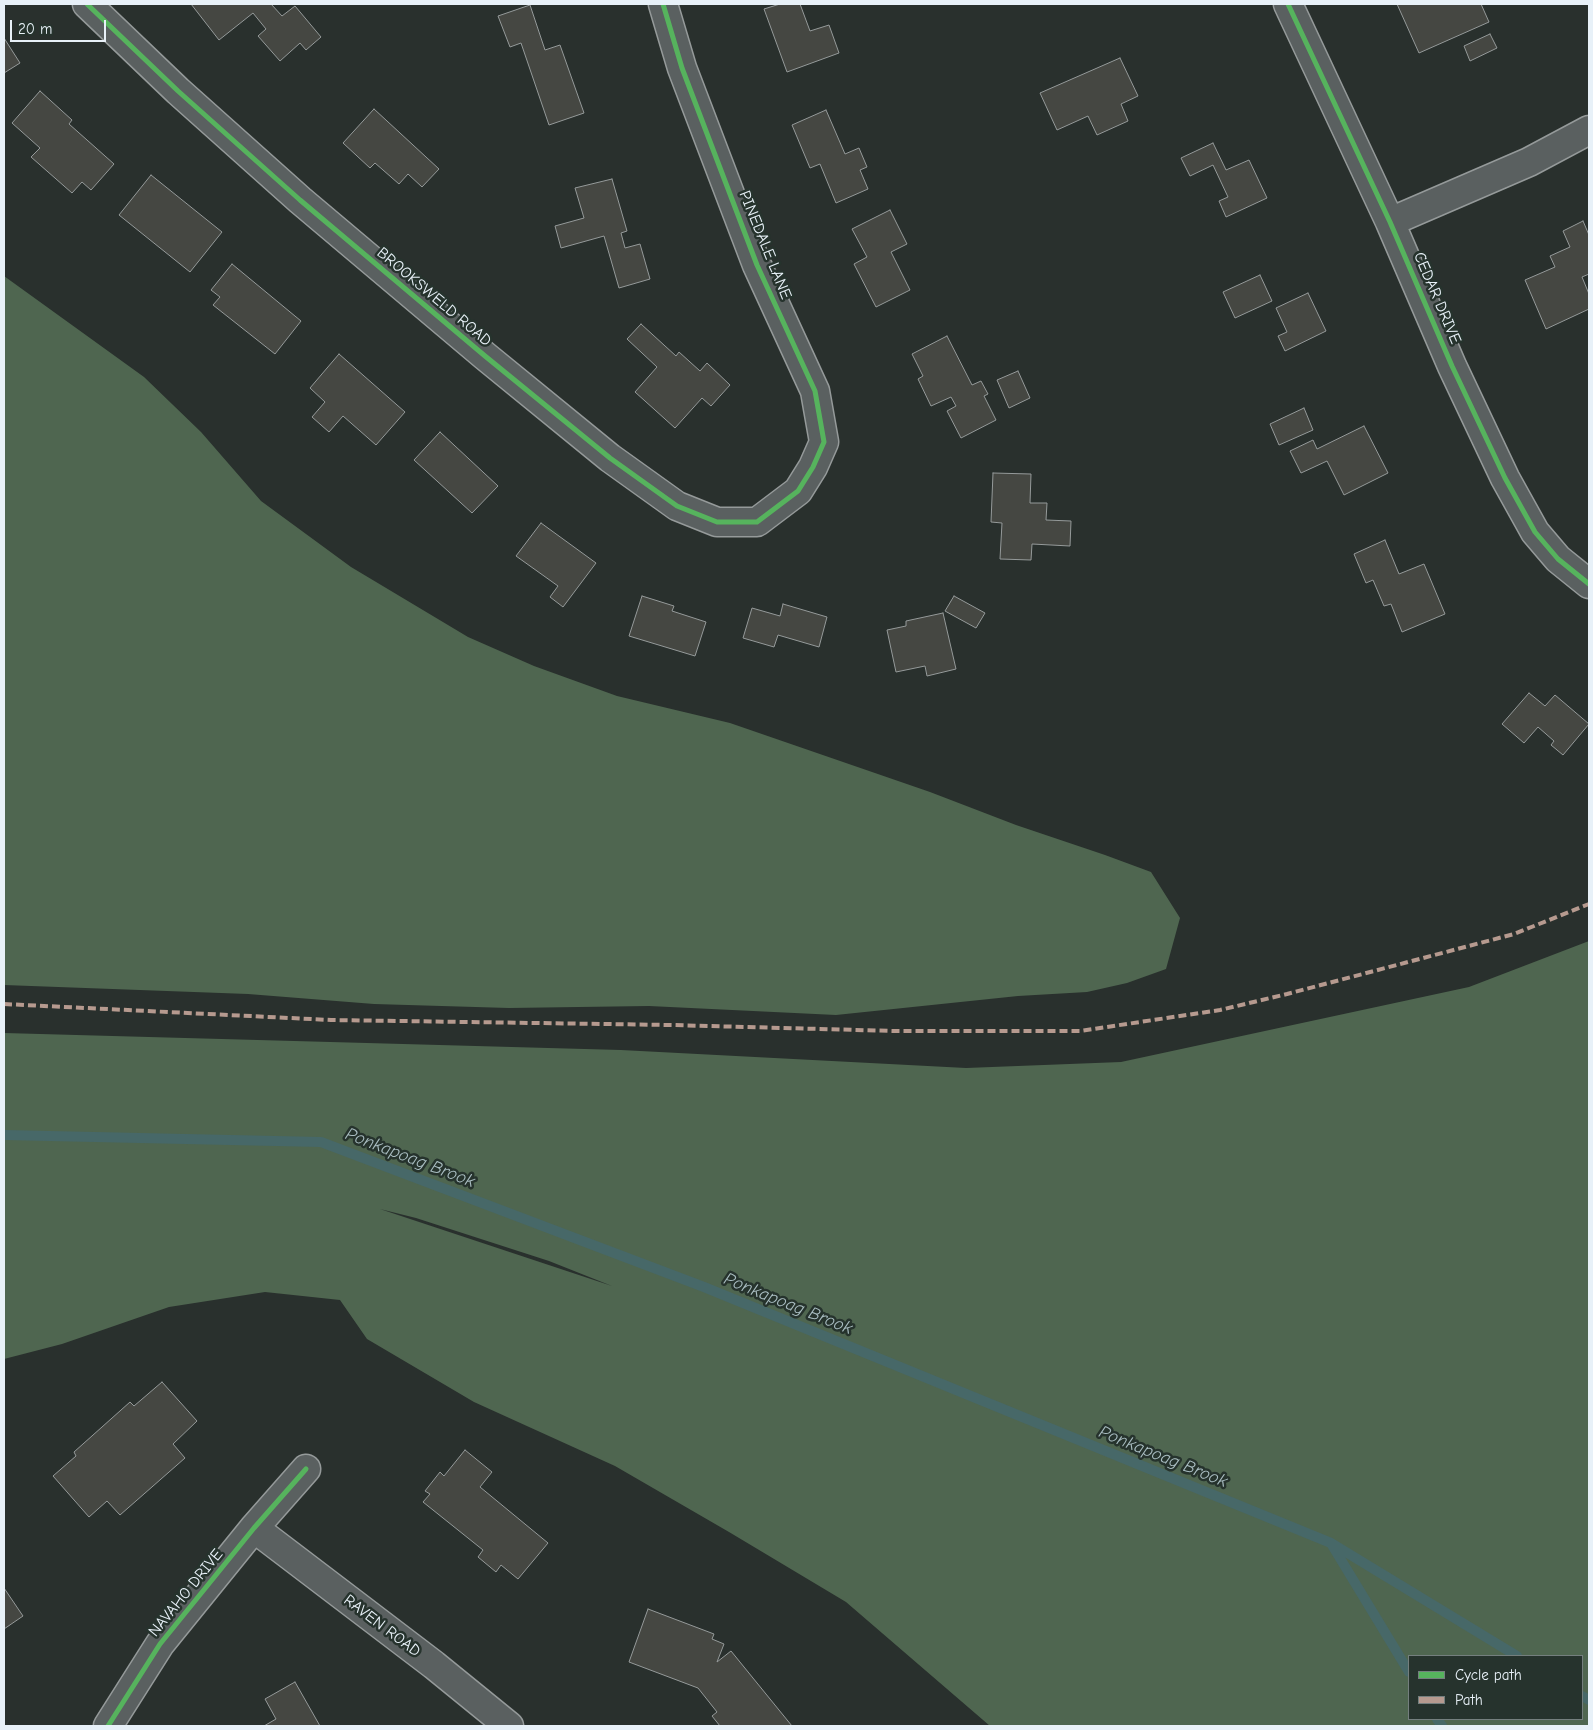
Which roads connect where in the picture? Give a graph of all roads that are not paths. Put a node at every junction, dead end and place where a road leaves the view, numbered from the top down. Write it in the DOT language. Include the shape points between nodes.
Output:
graph roads {
  1 [pos="87,4"];
  2 [pos="663,4"];
  3 [pos="1288,4"];
  4 [pos="1589,130"];
  5 [pos="1390,222"];
  6 [pos="798,491"];
  7 [pos="1589,584"];
  8 [pos="306,1469"];
  9 [pos="254,1528"];
  10 [pos="108,1726"];
  11 [pos="509,1726"];
  1 -- 6 [label="street, BROOKSWELD ROAD" via="300,200 499,368 610,458 677,506 716,522 757,522"];
  2 -- 6 [label="street, PINEDALE LANE" via="682,68 757,265 816,391 824,442 814,467"];
  3 -- 5 [label="street, CEDAR DRIVE"];
  4 -- 5 [label="street" via="1529,162"];
  5 -- 7 [label="street, CEDAR DRIVE" via="1505,478 1535,532 1558,559"];
  8 -- 9 [label="street, NAVAHO DRIVE"];
  9 -- 10 [label="street, NAVAHO DRIVE" via="160,1644"];
  9 -- 11 [label="street, RAVEN ROAD"];
}
